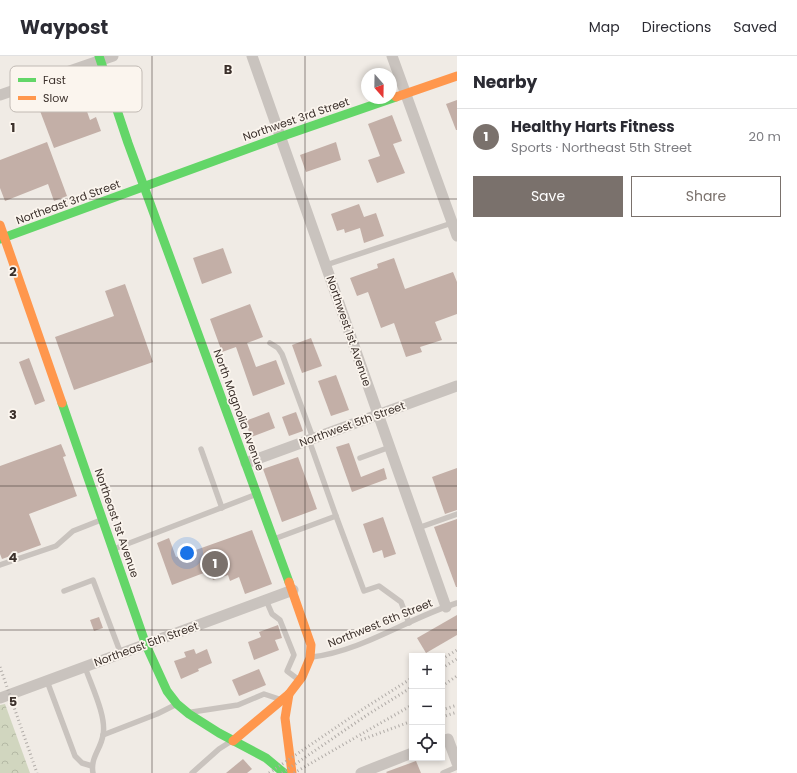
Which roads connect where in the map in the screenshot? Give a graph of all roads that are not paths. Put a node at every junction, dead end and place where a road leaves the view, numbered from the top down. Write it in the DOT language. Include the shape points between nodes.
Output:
graph roads {
  1 [pos="113,56"];
  2 [pos="252,56"];
  3 [pos="392,56"];
  4 [pos="100,58"];
  5 [pos="78,66"];
  6 [pos="457,76"];
  7 [pos="10,91"];
  8 [pos="406,94"];
  9 [pos="0,95"];
  10 [pos="118,112"];
  11 [pos="280,136"];
  12 [pos="143,186"];
  13 [pos="452,223"];
  14 [pos="0,225"];
  15 [pos="457,236"];
  16 [pos="2,238"];
  17 [pos="326,265"];
  18 [pos="270,343"];
  19 [pos="457,386"];
  20 [pos="378,414"];
  21 [pos="311,439"];
  22 [pos="390,448"];
  23 [pos="201,449"];
  24 [pos="360,458"];
  25 [pos="246,463"];
  26 [pos="258,494"];
  27 [pos="222,508"];
  28 [pos="457,514"];
  29 [pos="336,516"];
  30 [pos="103,519"];
  31 [pos="418,528"];
  32 [pos="274,539"];
  33 [pos="113,549"];
  34 [pos="0,565"];
  35 [pos="293,590"];
  36 [pos="64,591"];
  37 [pos="266,600"];
  38 [pos="457,603"];
  39 [pos="446,607"];
  40 [pos="409,623"];
  41 [pos="146,645"];
  42 [pos="121,654"];
  43 [pos="310,658"];
  44 [pos="85,667"];
  45 [pos="300,680"];
  46 [pos="47,681"];
  47 [pos="289,694"];
  48 [pos="0,698"];
  49 [pos="282,700"];
  50 [pos="177,704"];
  51 [pos="187,712"];
  52 [pos="104,736"];
  53 [pos="445,740"];
  54 [pos="233,741"];
  55 [pos="409,754"];
  56 [pos="456,761"];
  57 [pos="92,766"];
  58 [pos="93,773"];
  59 [pos="192,773"];
  60 [pos="284,773"];
  61 [pos="292,773"];
  62 [pos="361,773"];
  63 [pos="443,773"];
  1 -- 4 [label="street"];
  2 -- 11 [label="street, Northwest 1st Avenue"];
  3 -- 8 [label="street"];
  4 -- 5 [label="street"];
  6 -- 8 [label="main road, Northwest 3rd Street"];
  7 -- 9 [label="street"];
  8 -- 11 [label="main road, Northwest 3rd Street"];
  8 -- 13 [label="street"];
  10 -- 12 [label="main road, North Magnolia Avenue"];
  11 -- 12 [label="main road, Northwest 3rd Street"];
  11 -- 17 [label="street, Northwest 1st Avenue"];
  12 -- 16 [label="main road, Northeast 3rd Street"];
  12 -- 25 [label="main road, North Magnolia Avenue"];
  13 -- 15 [label="street"];
  13 -- 17 [label="lane"];
  14 -- 16 [label="main road, Northeast 1st Avenue"];
  16 -- 30 [label="main road, Northeast 1st Avenue"];
  17 -- 20 [label="street, Northwest 1st Avenue"];
  18 -- 21 [label="lane" via="282,354"];
  19 -- 20 [label="street, Northwest 5th Street"];
  20 -- 21 [label="street, Northwest 5th Street"];
  20 -- 22 [label="street, Northwest 1st Avenue"];
  21 -- 25 [label="street, Northwest 5th Street"];
  21 -- 29 [label="lane"];
  22 -- 24 [label="lane"];
  22 -- 31 [label="street, Northwest 1st Avenue"];
  23 -- 27 [label="lane"];
  25 -- 26 [label="main road, North Magnolia Avenue"];
  26 -- 27 [label="lane"];
  26 -- 32 [label="main road, North Magnolia Avenue"];
  27 -- 33 [label="lane"];
  28 -- 31 [label="lane"];
  29 -- 32 [label="lane"];
  29 -- 40 [label="lane" via="364,591 379,586 401,602"];
  30 -- 33 [label="main road, Northeast 1st Avenue"];
  30 -- 34 [label="lane" via="72,531 56,546"];
  31 -- 39 [label="street, Northwest 1st Avenue"];
  32 -- 35 [label="main road, North Magnolia Avenue"];
  33 -- 41 [label="main road, Northeast 1st Avenue"];
  35 -- 37 [label="street, Northeast 5th Street"];
  35 -- 43 [label="main road, North Magnolia Avenue" via="311,645"];
  36 -- 42 [label="lane" via="93,580"];
  37 -- 41 [label="street, Northeast 5th Street"];
  37 -- 45 [label="lane" via="272,614 280,620 294,655 287,671"];
  38 -- 39 [label="lane, Northwest 6th Street"];
  39 -- 40 [label="lane, Northwest 6th Street"];
  40 -- 43 [label="lane, Northwest 6th Street" via="328,656"];
  41 -- 42 [label="street, Northeast 5th Street"];
  41 -- 50 [label="main road, Northeast 1st Avenue" via="162,680"];
  42 -- 44 [label="street, Northeast 5th Street"];
  43 -- 45 [label="main road, North Magnolia Avenue"];
  44 -- 46 [label="street, Northeast 5th Street"];
  44 -- 52 [label="lane" via="104,719"];
  45 -- 47 [label="main road, North Magnolia Avenue"];
  46 -- 48 [label="street, Northeast 5th Street"];
  46 -- 57 [label="lane" via="75,756"];
  47 -- 49 [label="main road"];
  47 -- 61 [label="main road, North Magnolia Avenue" via="285,718"];
  49 -- 51 [label="lane" via="264,694 238,705"];
  49 -- 54 [label="main road"];
  50 -- 51 [label="main road, Northeast 1st Avenue"];
  50 -- 52 [label="lane"];
  51 -- 54 [label="main road, Northeast 1st Avenue"];
  52 -- 57 [label="lane"];
  53 -- 56 [label="street"];
  54 -- 59 [label="lane" via="219,749"];
  54 -- 60 [label="main road, Northeast 1st Avenue" via="270,759"];
  55 -- 62 [label="street"];
  56 -- 63 [label="lane"];
  57 -- 58 [label="lane"];
}
